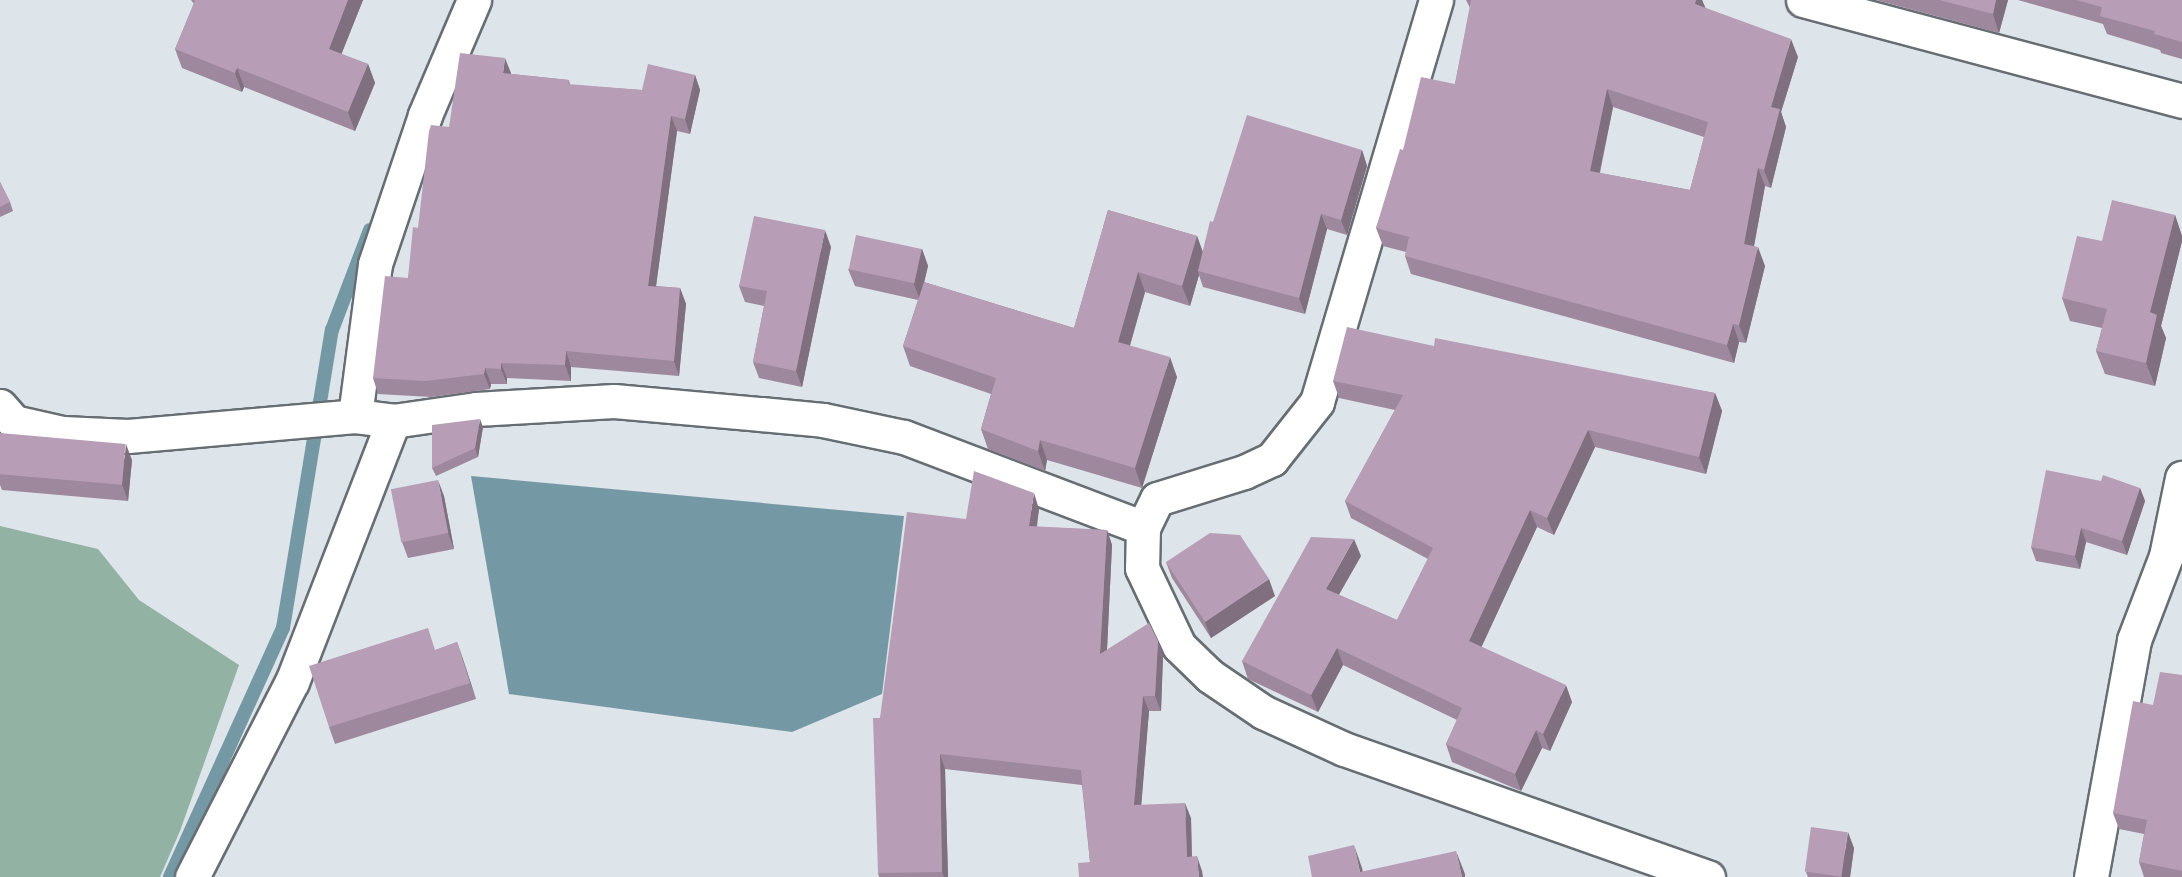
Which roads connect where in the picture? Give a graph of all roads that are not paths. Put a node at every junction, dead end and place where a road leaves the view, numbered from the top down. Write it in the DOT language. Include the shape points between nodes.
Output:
graph roads {
  1 [pos="474,0"];
  2 [pos="1436,0"];
  3 [pos="1803,0"];
  4 [pos="2182,101"];
  5 [pos="0,406"];
  6 [pos="352,417"];
  7 [pos="393,421"];
  8 [pos="2182,478"];
  9 [pos="1143,528"];
  10 [pos="192,877"];
  11 [pos="1708,877"];
  12 [pos="2091,877"];
  1 -- 6 [label="street" via="425,115 375,264"];
  2 -- 9 [label="street" via="1317,402 1272,459 1244,472 1157,499"];
  3 -- 4 [label="street"];
  5 -- 6 [label="street" via="14,422 74,434 128,436"];
  6 -- 7 [label="street"];
  7 -- 9 [label="street" via="476,409 614,401 823,420 904,437"];
  7 -- 10 [label="street" via="292,682"];
  8 -- 12 [label="street" via="2166,556 2134,640"];
  9 -- 11 [label="street" via="1142,568 1179,646 1210,676 1263,712 1344,749"];
}
